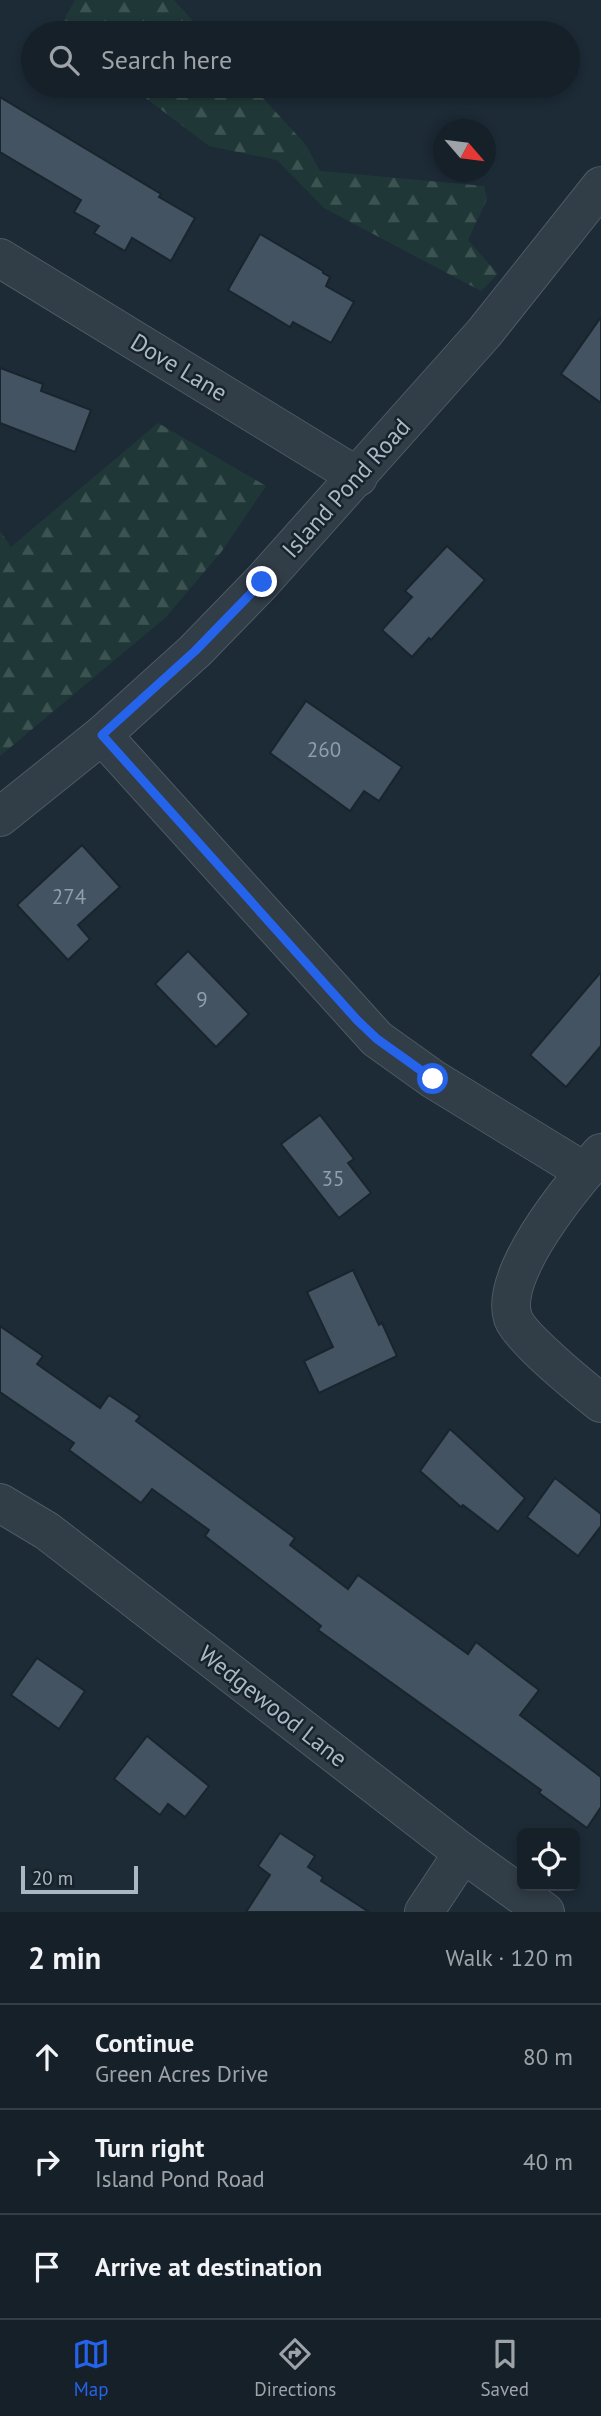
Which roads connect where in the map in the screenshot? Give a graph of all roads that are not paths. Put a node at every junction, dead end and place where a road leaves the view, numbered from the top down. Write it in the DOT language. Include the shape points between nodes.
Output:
graph roads {
  1 [pos="601,186"];
  2 [pos="0,258"];
  3 [pos="358,477"];
  4 [pos="102,735"];
  5 [pos="0,817"];
  6 [pos="593,1163"];
  7 [pos="601,1402"];
  8 [pos="0,1503"];
  9 [pos="463,1853"];
  10 [pos="424,1912"];
  11 [pos="545,1912"];
  1 -- 3 [label="street, Island Pond Road" via="484,333"];
  2 -- 3 [label="street, Dove Lane"];
  3 -- 4 [label="street, Island Pond Road" via="195,651"];
  4 -- 5 [label="street, Island Pond Road"];
  4 -- 6 [label="street" via="377,1039 433,1079"];
  6 -- 7 [label="street" via="541,1230 515,1281 512,1309 523,1335"];
  8 -- 9 [label="street, Wedgewood Lane" via="47,1531"];
  9 -- 10 [label="street"];
  9 -- 11 [label="street, Wedgewood Lane"];
}
